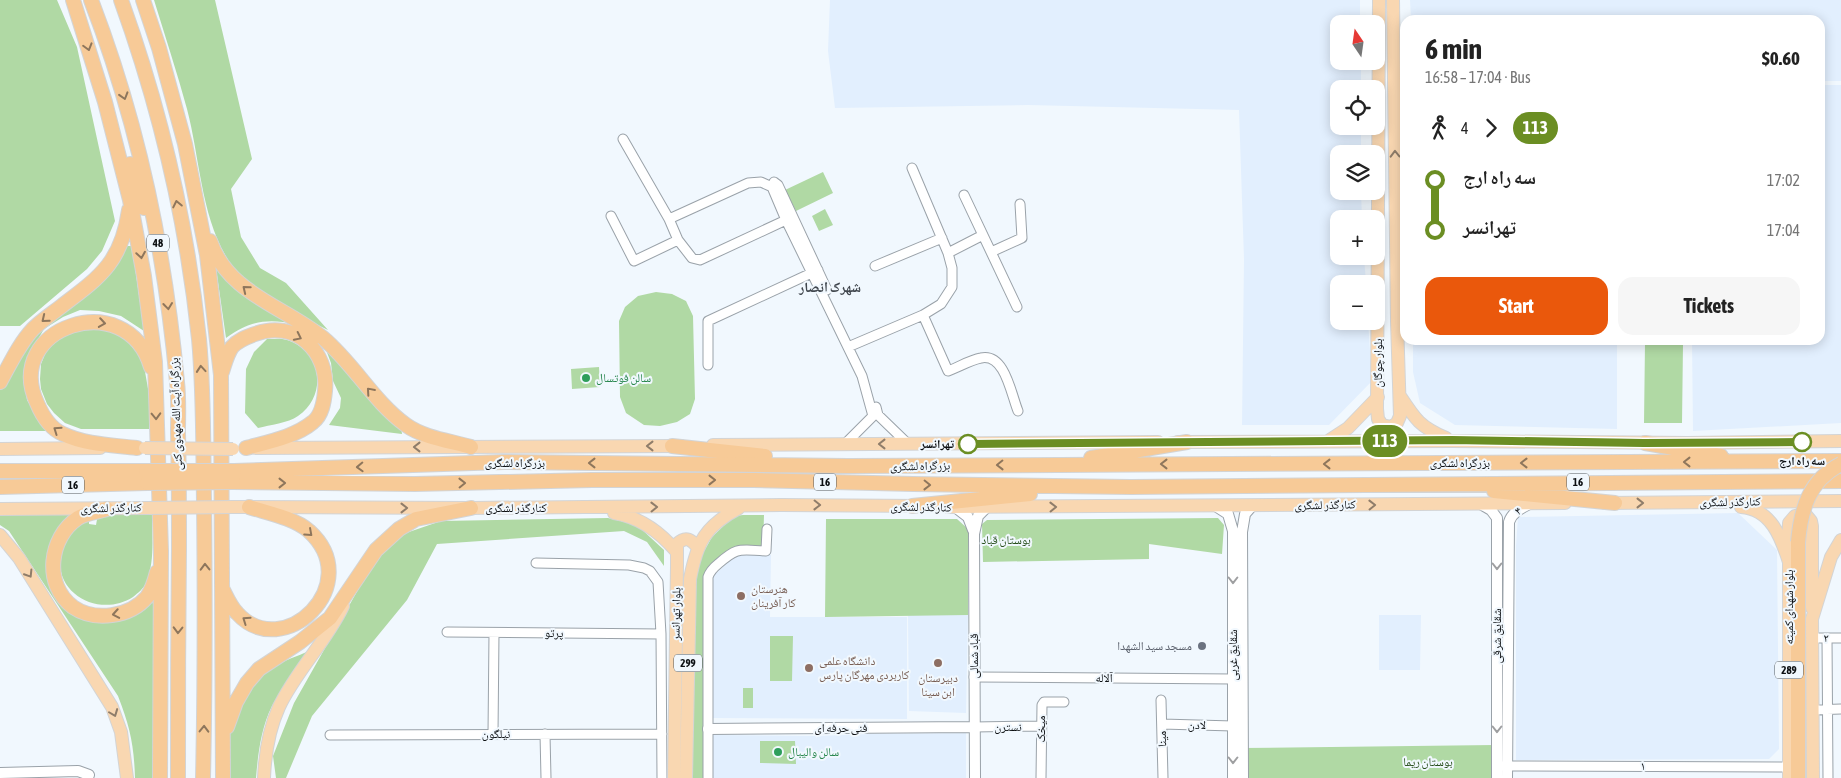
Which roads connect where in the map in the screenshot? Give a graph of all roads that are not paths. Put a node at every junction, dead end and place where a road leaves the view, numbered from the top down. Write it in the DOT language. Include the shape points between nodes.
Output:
graph roads {
  1 [pos="73,0"];
  2 [pos="91,0"];
  3 [pos="121,0"];
  4 [pos="143,0"];
  5 [pos="1379,0"];
  6 [pos="1393,0"];
  7 [pos="109,115"];
  8 [pos="623,139"];
  9 [pos="912,168"];
  10 [pos="772,187"];
  11 [pos="964,195"];
  12 [pos="130,200"];
  13 [pos="1020,204"];
  14 [pos="198,206"];
  15 [pos="611,216"];
  16 [pos="669,219"];
  17 [pos="786,220"];
  18 [pos="983,236"];
  19 [pos="942,238"];
  20 [pos="678,240"];
  21 [pos="991,252"];
  22 [pos="948,253"];
  23 [pos="207,255"];
  24 [pos="161,256"];
  25 [pos="875,266"];
  26 [pos="815,272"];
  27 [pos="1017,306"];
  28 [pos="923,315"];
  29 [pos="198,338"];
  30 [pos="851,346"];
  31 [pos="708,365"];
  32 [pos="221,375"];
  33 [pos="0,382"];
  34 [pos="155,382"];
  35 [pos="1400,396"];
  36 [pos="1378,397"];
  37 [pos="1018,411"];
  38 [pos="1452,440"];
  39 [pos="1841,440"];
  40 [pos="1328,441"];
  41 [pos="1187,442"];
  42 [pos="1644,443"];
  43 [pos="844,444"];
  44 [pos="908,444"];
  45 [pos="672,446"];
  46 [pos="471,447"];
  47 [pos="141,448"];
  48 [pos="240,448"];
  49 [pos="0,449"];
  50 [pos="1759,462"];
  51 [pos="1841,462"];
  52 [pos="1048,465"];
  53 [pos="848,466"];
  54 [pos="0,471"];
  55 [pos="147,477"];
  56 [pos="234,477"];
  57 [pos="1841,481"];
  58 [pos="1416,484"];
  59 [pos="0,487"];
  60 [pos="1131,487"];
  61 [pos="1841,501"];
  62 [pos="1478,503"];
  63 [pos="1531,503"];
  64 [pos="1615,503"];
  65 [pos="1694,503"];
  66 [pos="1212,505"];
  67 [pos="743,506"];
  68 [pos="912,506"];
  69 [pos="1252,506"];
  70 [pos="249,507"];
  71 [pos="471,508"];
  72 [pos="587,508"];
  73 [pos="955,508"];
  74 [pos="986,508"];
  75 [pos="0,509"];
  76 [pos="107,509"];
  77 [pos="1509,522"];
  78 [pos="767,529"];
  79 [pos="1238,531"];
  80 [pos="974,534"];
  81 [pos="0,535"];
  82 [pos="1841,540"];
  83 [pos="698,548"];
  84 [pos="160,552"];
  85 [pos="676,552"];
  86 [pos="1789,562"];
  87 [pos="536,563"];
  88 [pos="356,580"];
  89 [pos="222,588"];
  90 [pos="1812,618"];
  91 [pos="447,632"];
  92 [pos="494,633"];
  93 [pos="661,634"];
  94 [pos="1812,638"];
  95 [pos="1827,638"];
  96 [pos="1841,638"];
  97 [pos="1238,643"];
  98 [pos="675,672"];
  99 [pos="974,677"];
  100 [pos="1233,679"];
  101 [pos="662,696"];
  102 [pos="1162,700"];
  103 [pos="1064,702"];
  104 [pos="1813,710"];
  105 [pos="1828,710"];
  106 [pos="1841,710"];
  107 [pos="1162,724"];
  108 [pos="1041,726"];
  109 [pos="1233,726"];
  110 [pos="974,727"];
  111 [pos="708,729"];
  112 [pos="330,734"];
  113 [pos="493,734"];
  114 [pos="545,734"];
  115 [pos="662,734"];
  116 [pos="223,743"];
  117 [pos="1502,766"];
  118 [pos="1789,772"];
  119 [pos="0,773"];
  120 [pos="90,776"];
  121 [pos="128,778"];
  122 [pos="160,778"];
  123 [pos="178,778"];
  124 [pos="203,778"];
  125 [pos="223,778"];
  126 [pos="264,778"];
  127 [pos="546,778"];
  128 [pos="662,778"];
  129 [pos="674,778"];
  130 [pos="686,778"];
  131 [pos="708,778"];
  132 [pos="975,778"];
  133 [pos="1041,778"];
  134 [pos="1163,778"];
  135 [pos="1233,778"];
  136 [pos="1243,778"];
  137 [pos="1497,778"];
  138 [pos="1507,778"];
  139 [pos="1798,778"];
  140 [pos="1813,778"];
  141 [pos="1828,778"];
  1 -- 7 [label="highway, بزرگراه آیت الله مهدوی کنی, one-way"];
  2 -- 24 [label="highway, بزرگراه آیت الله مهدوی کنی / 48, one-way" via="131,120"];
  29 -- 3 [label="highway, بزرگراه آیت الله مهدوی کنی / 48, one-way" via="190,270 162,139"];
  4 -- 14 [label="highway" via="174,98"];
  5 -- 36 [label="main road, بلوار چوگان"];
  35 -- 6 [label="main road, بلوار چوگان, one-way"];
  7 -- 12 [label="highway, بزرگراه آیت الله مهدوی کنی"];
  7 -- 24 [label="highway" via="129,162"];
  8 -- 16 [label="street"];
  9 -- 19 [label="street"];
  10 -- 16 [label="street" via="761,182 748,183"];
  10 -- 17 [label="street"];
  10 -- 26 [label="street" via="774,182 778,184"];
  11 -- 18 [label="street"];
  12 -- 33 [label="highway, one-way" via="123,239 110,265 32,330"];
  12 -- 34 [label="highway, بزرگراه آیت الله مهدوی کنی, one-way" via="147,300"];
  13 -- 21 [label="street" via="1022,238"];
  14 -- 23 [label="highway"];
  46 -- 14 [label="highway, one-way" via="408,427 387,410 322,338 250,293 234,279 211,245"];
  15 -- 20 [label="street" via="634,260"];
  16 -- 20 [label="street"];
  17 -- 20 [label="street" via="700,260 692,258"];
  17 -- 26 [label="street"];
  18 -- 21 [label="street"];
  18 -- 22 [label="street"];
  19 -- 22 [label="street"];
  19 -- 25 [label="street"];
  21 -- 27 [label="street"];
  22 -- 28 [label="street" via="952,287 942,304"];
  23 -- 29 [label="highway" via="204,319"];
  23 -- 32 [label="highway"];
  24 -- 123 [label="highway, بزرگراه آیت الله مهدوی کنی / 48, one-way" via="178,383"];
  26 -- 30 [label="street"];
  26 -- 31 [label="street" via="708,321"];
  28 -- 30 [label="street"];
  28 -- 37 [label="street" via="948,371 982,358 994,359 1001,366"];
  124 -- 29 [label="highway, بزرگراه آیت الله مهدوی کنی / 48, one-way" via="206,626 202,382"];
  30 -- 43 [label="street" via="874,416"];
  30 -- 44 [label="street" via="866,374 878,415"];
  32 -- 48 [label="highway, one-way" via="232,347 240,340 269,330 301,337 314,349 322,364 326,383 324,406 314,422 282,438"];
  32 -- 89 [label="highway"];
  47 -- 34 [label="highway, one-way" via="85,442 50,425 35,399 30,381 33,362 43,344 63,328 104,322 124,330 139,342"];
  34 -- 84 [label="highway, بزرگراه آیت الله مهدوی کنی, one-way"];
  35 -- 36 [label="main road, بلوار چوگان" via="1400,416 1392,428 1382,425 1378,419"];
  35 -- 38 [label="main road, بلوار چوگان" via="1416,421"];
  36 -- 40 [label="main road" via="1348,428"];
  38 -- 40 [label="main road"];
  38 -- 42 [label="main road"];
  39 -- 42 [label="main road"];
  40 -- 41 [label="main road"];
  41 -- 44 [label="main road"];
  41 -- 52 [label="highway"];
  42 -- 50 [label="highway"];
  44 -- 43 [label="main road, one-way"];
  43 -- 45 [label="main road"];
  45 -- 46 [label="main road, one-way"];
  45 -- 53 [label="highway"];
  46 -- 48 [label="main road, one-way"];
  47 -- 48 [label="main road, bridge"];
  47 -- 49 [label="main road"];
  50 -- 51 [label="highway, بزرگراه لشگری / 16"];
  50 -- 52 [label="highway, بزرگراه لشگری / 16, one-way"];
  51 -- 139 [label="highway, bridge" via="1817,482 1806,499 1800,522"];
  52 -- 53 [label="highway, بزرگراه لشگری / 16, one-way"];
  53 -- 56 [label="highway, بزرگراه لشگری / 16, one-way" via="504,462"];
  54 -- 55 [label="highway, بزرگراه لشگری / 16"];
  55 -- 56 [label="highway, بزرگراه لشگری / 16, bridge"];
  55 -- 59 [label="highway, بزرگراه لشگری / 16"];
  56 -- 60 [label="highway, بزرگراه لشگری / 16, one-way" via="415,484 754,480"];
  57 -- 58 [label="highway, بزرگراه لشگری / 16"];
  58 -- 60 [label="highway, بزرگراه لشگری / 16"];
  58 -- 64 [label="highway"];
  60 -- 68 [label="highway"];
  61 -- 65 [label="main road, کنارگذر لشگری"];
  62 -- 63 [label="main road, کنارگذر لشگری"];
  69 -- 62 [label="main road, کنارگذر لشگری, one-way"];
  62 -- 117 [label="street, شقایق شرقی, one-way" via="1491,510 1497,518"];
  63 -- 64 [label="main road, کنارگذر لشگری"];
  63 -- 77 [label="street, ۴" via="1511,516"];
  64 -- 65 [label="main road, کنارگذر لشگری, one-way"];
  65 -- 86 [label="main road, بلوار شهدای کمیته / 289" via="1750,507 1765,516 1780,534"];
  66 -- 69 [label="main road, کنارگذر لشگری"];
  74 -- 66 [label="main road, کنارگذر لشگری, one-way"];
  66 -- 79 [label="street" via="1228,514"];
  67 -- 68 [label="main road, کنارگذر لشگری, one-way"];
  72 -- 67 [label="main road, کنارگذر لشگری, one-way"];
  67 -- 83 [label="main road, بلوار تهرانسر / 299" via="716,521"];
  68 -- 73 [label="main road, کنارگذر لشگری"];
  69 -- 79 [label="street"];
  70 -- 71 [label="main road, کنارگذر لشگری, one-way"];
  70 -- 76 [label="main road, کنارگذر لشگری, bridge"];
  70 -- 89 [label="highway, one-way" via="308,531 326,555 327,586 319,604 300,621 264,629 252,625 238,614"];
  71 -- 72 [label="main road, کنارگذر لشگری"];
  71 -- 88 [label="highway" via="416,519 399,529 376,550"];
  72 -- 85 [label="main road" via="626,515 660,533"];
  73 -- 74 [label="main road, کنارگذر لشگری"];
  73 -- 80 [label="street" via="968,517"];
  74 -- 80 [label="street" via="978,516"];
  75 -- 76 [label="main road, کنارگذر لشگری"];
  84 -- 76 [label="highway, one-way" via="152,587 132,609 100,616 72,606 55,582 52,570 56,546 63,532 79,518"];
  77 -- 117 [label="street, شقایق شرقی"];
  78 -- 111 [label="street" via="766,551 731,552 708,577"];
  79 -- 97 [label="street, شقایق غربی"];
  80 -- 99 [label="street, قباد شمالی"];
  81 -- 121 [label="main road, one-way" via="19,558 112,707 121,732"];
  82 -- 90 [label="main road, بلوار شهدای کمیته / 289" via="1831,557"];
  83 -- 85 [label="main road" via="684,539 677,544"];
  83 -- 130 [label="main road, بلوار تهرانسر / 299" via="690,579"];
  84 -- 122 [label="highway, بزرگراه آیت الله مهدوی کنی"];
  85 -- 98 [label="main road, بلوار تهرانسر / 299"];
  86 -- 90 [label="main road" via="1789,523 1795,516 1806,515 1812,526"];
  86 -- 118 [label="main road, بلوار شهدای کمیته / 289"];
  87 -- 93 [label="street" via="629,565 650,571 658,582"];
  88 -- 116 [label="highway" via="330,618 260,669 247,684 229,717"];
  88 -- 126 [label="main road" via="335,624 279,707 268,744"];
  89 -- 116 [label="highway"];
  90 -- 94 [label="main road, بلوار شهدای کمیته / 289"];
  91 -- 92 [label="street, پرتو"];
  92 -- 93 [label="street, پرتو"];
  92 -- 113 [label="street"];
  93 -- 101 [label="street"];
  94 -- 95 [label="street, ۲"];
  94 -- 104 [label="main road, بلوار شهدای کمیته / 289"];
  95 -- 96 [label="street, ۲"];
  95 -- 105 [label="street"];
  97 -- 100 [label="street, شقایق غربی"];
  97 -- 136 [label="street, شقایق غربی"];
  98 -- 101 [label="street"];
  98 -- 129 [label="main road, بلوار تهرانسر / 299"];
  99 -- 100 [label="street, آلاله"];
  99 -- 110 [label="street, قباد شمالی"];
  100 -- 109 [label="street, شقایق غربی"];
  101 -- 115 [label="street"];
  102 -- 107 [label="street, مینا"];
  103 -- 108 [label="street, میخک" via="1042,703"];
  104 -- 105 [label="street"];
  104 -- 140 [label="main road, بلوار شهدای کمیته / 289"];
  105 -- 106 [label="street"];
  105 -- 141 [label="street"];
  107 -- 109 [label="street, لادن"];
  107 -- 134 [label="street, مینا"];
  108 -- 110 [label="street, نسترن"];
  108 -- 133 [label="street, میخک"];
  109 -- 135 [label="street, شقایق غربی, one-way"];
  110 -- 111 [label="street, فنی حرفه ای"];
  110 -- 132 [label="street, قباد شمالی"];
  111 -- 131 [label="street"];
  112 -- 113 [label="street, نیلگون"];
  113 -- 114 [label="street, نیلگون"];
  114 -- 115 [label="street, نیلگون"];
  114 -- 127 [label="street"];
  115 -- 128 [label="street"];
  116 -- 125 [label="highway"];
  117 -- 118 [label="street, ۱"];
  117 -- 137 [label="street, شقایق شرقی"];
  117 -- 138 [label="street, شقایق شرقی"];
  119 -- 120 [label="street" via="78,771"];
}
